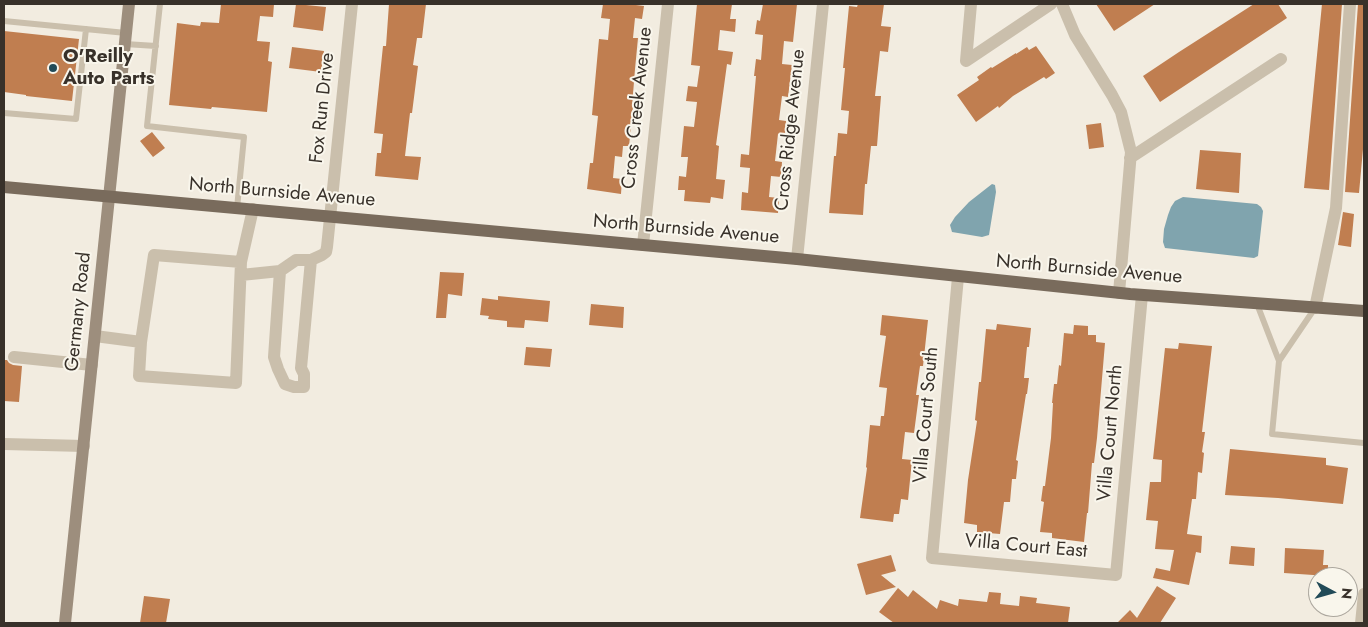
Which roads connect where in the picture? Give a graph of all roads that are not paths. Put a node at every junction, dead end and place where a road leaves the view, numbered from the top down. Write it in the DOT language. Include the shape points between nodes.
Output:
graph roads {
  1 [pos="129,4"];
  2 [pos="160,4"];
  3 [pos="352,4"];
  4 [pos="668,4"];
  5 [pos="823,4"];
  6 [pos="971,4"];
  7 [pos="1051,4"];
  8 [pos="1062,4"];
  9 [pos="1350,4"];
  10 [pos="4,21"];
  11 [pos="86,29"];
  12 [pos="125,38"];
  13 [pos="156,46"];
  14 [pos="1281,59"];
  15 [pos="4,113"];
  16 [pos="1130,158"];
  17 [pos="4,187"];
  18 [pos="109,197"];
  19 [pos="237,208"];
  20 [pos="253,210"];
  21 [pos="330,216"];
  22 [pos="643,245"];
  23 [pos="797,259"];
  24 [pos="311,260"];
  25 [pos="241,268"];
  26 [pos="280,271"];
  27 [pos="958,277"];
  28 [pos="1119,293"];
  29 [pos="1142,295"];
  30 [pos="1257,304"];
  31 [pos="1315,308"];
  32 [pos="1364,311"];
  33 [pos="95,336"];
  34 [pos="142,342"];
  35 [pos="14,357"];
  36 [pos="1279,361"];
  37 [pos="92,365"];
  38 [pos="1364,443"];
  39 [pos="4,444"];
  40 [pos="84,446"];
  41 [pos="932,558"];
  42 [pos="1116,575"];
  43 [pos="1364,594"];
  44 [pos="65,623"];
  45 [pos="1361,623"];
  1 -- 12 [label="main road, Germany Road"];
  2 -- 13 [label="lane"];
  3 -- 21 [label="street, Fox Run Drive"];
  4 -- 22 [label="street, Cross Creek Avenue"];
  5 -- 23 [label="street, Cross Ridge Avenue"];
  6 -- 7 [label="street" via="966,61"];
  8 -- 16 [label="street" via="1075,35 1121,112"];
  9 -- 31 [label="street" via="1336,208"];
  10 -- 11 [label="lane"];
  11 -- 12 [label="lane"];
  11 -- 15 [label="lane" via="76,119"];
  12 -- 13 [label="lane"];
  12 -- 18 [label="main road, Germany Road"];
  13 -- 19 [label="lane" via="147,126 244,138"];
  14 -- 16 [label="street"];
  16 -- 28 [label="street"];
  17 -- 18 [label="main road, North Burnside Avenue"];
  18 -- 19 [label="main road, North Burnside Avenue"];
  18 -- 33 [label="main road, Germany Road"];
  19 -- 20 [label="main road, North Burnside Avenue"];
  20 -- 21 [label="main road, North Burnside Avenue"];
  20 -- 25 [label="street"];
  21 -- 22 [label="main road, North Burnside Avenue"];
  21 -- 24 [label="street, Fox Run Drive" via="326,252"];
  22 -- 23 [label="main road, North Burnside Avenue"];
  23 -- 27 [label="main road, North Burnside Avenue"];
  24 -- 26 [label="street" via="296,260"];
  24 -- 26 [label="street" via="301,368 304,387 286,384 274,357"];
  25 -- 26 [label="street"];
  25 -- 34 [label="street" via="154,255"];
  25 -- 34 [label="street" via="236,383 139,376"];
  27 -- 28 [label="main road, North Burnside Avenue"];
  27 -- 41 [label="street, Villa Court South"];
  28 -- 29 [label="main road, North Burnside Avenue"];
  29 -- 30 [label="main road, North Burnside Avenue"];
  29 -- 42 [label="street, Villa Court North"];
  30 -- 31 [label="main road, North Burnside Avenue"];
  30 -- 36 [label="lane"];
  31 -- 32 [label="main road, North Burnside Avenue"];
  31 -- 36 [label="lane"];
  33 -- 34 [label="street"];
  33 -- 37 [label="main road, Germany Road"];
  35 -- 37 [label="street"];
  36 -- 38 [label="lane" via="1272,434"];
  37 -- 40 [label="main road, Germany Road"];
  39 -- 40 [label="street"];
  40 -- 44 [label="main road, Germany Road"];
  41 -- 42 [label="street, Villa Court East"];
  43 -- 45 [label="street"];
}
